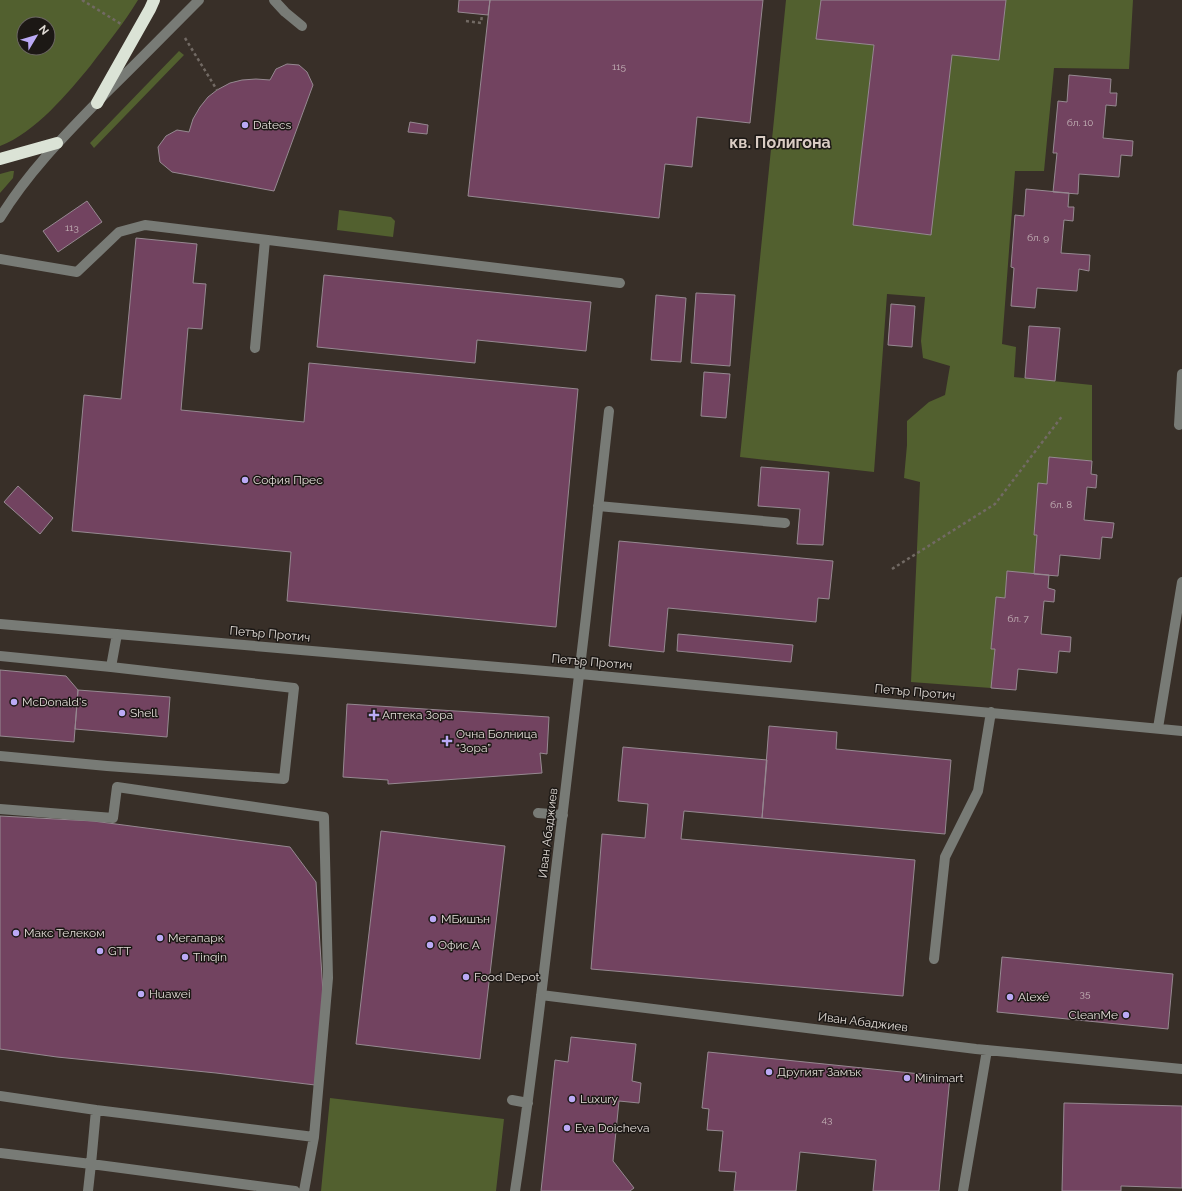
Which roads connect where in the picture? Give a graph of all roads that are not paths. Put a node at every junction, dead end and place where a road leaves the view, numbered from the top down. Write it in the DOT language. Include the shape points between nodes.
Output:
graph roads {
  1 [pos="154,0"];
  2 [pos="199,0"];
  3 [pos="274,0"];
  4 [pos="302,26"];
  5 [pos="97,103"];
  6 [pos="57,143"];
  7 [pos="0,159"];
  8 [pos="0,218"];
  9 [pos="265,240"];
  10 [pos="0,259"];
  11 [pos="620,283"];
  12 [pos="255,348"];
  13 [pos="1182,374"];
  14 [pos="609,411"];
  15 [pos="1179,425"];
  16 [pos="598,506"];
  17 [pos="785,523"];
  18 [pos="1182,582"];
  19 [pos="0,624"];
  20 [pos="117,634"];
  21 [pos="0,656"];
  22 [pos="111,667"];
  23 [pos="580,674"];
  24 [pos="991,712"];
  25 [pos="1158,728"];
  26 [pos="1182,731"];
  27 [pos="0,756"];
  28 [pos="0,809"];
  29 [pos="538,813"];
  30 [pos="563,815"];
  31 [pos="934,959"];
  32 [pos="541,995"];
  33 [pos="988,1050"];
  34 [pos="1182,1069"];
  35 [pos="0,1096"];
  36 [pos="512,1100"];
  37 [pos="528,1103"];
  38 [pos="96,1110"];
  39 [pos="314,1137"];
  40 [pos="0,1153"];
  41 [pos="91,1164"];
  42 [pos="88,1191"];
  43 [pos="295,1191"];
  44 [pos="304,1191"];
  45 [pos="515,1191"];
  46 [pos="962,1191"];
  1 -- 5 [label="highway"];
  2 -- 5 [label="street"];
  3 -- 4 [label="street"];
  5 -- 6 [label="street"];
  6 -- 7 [label="highway"];
  6 -- 8 [label="street" via="10,201"];
  9 -- 10 [label="street" via="145,225 119,232 77,272"];
  9 -- 11 [label="street"];
  9 -- 12 [label="street"];
  13 -- 15 [label="street"];
  14 -- 16 [label="street, Иван Абаджиев"];
  16 -- 17 [label="street"];
  16 -- 23 [label="street, Иван Абаджиев"];
  18 -- 25 [label="street"];
  19 -- 20 [label="street, Петър Протич"];
  20 -- 22 [label="street"];
  20 -- 23 [label="street, Петър Протич"];
  21 -- 22 [label="street"];
  22 -- 27 [label="street" via="294,688 284,779"];
  23 -- 24 [label="street, Петър Протич"];
  23 -- 30 [label="street, Иван Абаджиев"];
  24 -- 25 [label="street, Петър Протич"];
  24 -- 31 [label="street" via="978,791 945,857"];
  25 -- 26 [label="street, Петър Протич"];
  28 -- 39 [label="street" via="113,818 117,786 324,817 328,978"];
  29 -- 30 [label="street"];
  30 -- 32 [label="street, Иван Абаджиев"];
  32 -- 33 [label="street, Иван Абаджиев"];
  32 -- 37 [label="street, Иван Абаджиев"];
  33 -- 34 [label="street, Иван Абаджиев"];
  33 -- 46 [label="street"];
  35 -- 38 [label="street"];
  36 -- 37 [label="street"];
  37 -- 45 [label="street, Иван Абаджиев"];
  38 -- 39 [label="street"];
  38 -- 41 [label="street"];
  39 -- 44 [label="street"];
  40 -- 41 [label="street"];
  41 -- 42 [label="street"];
  41 -- 43 [label="street"];
}
